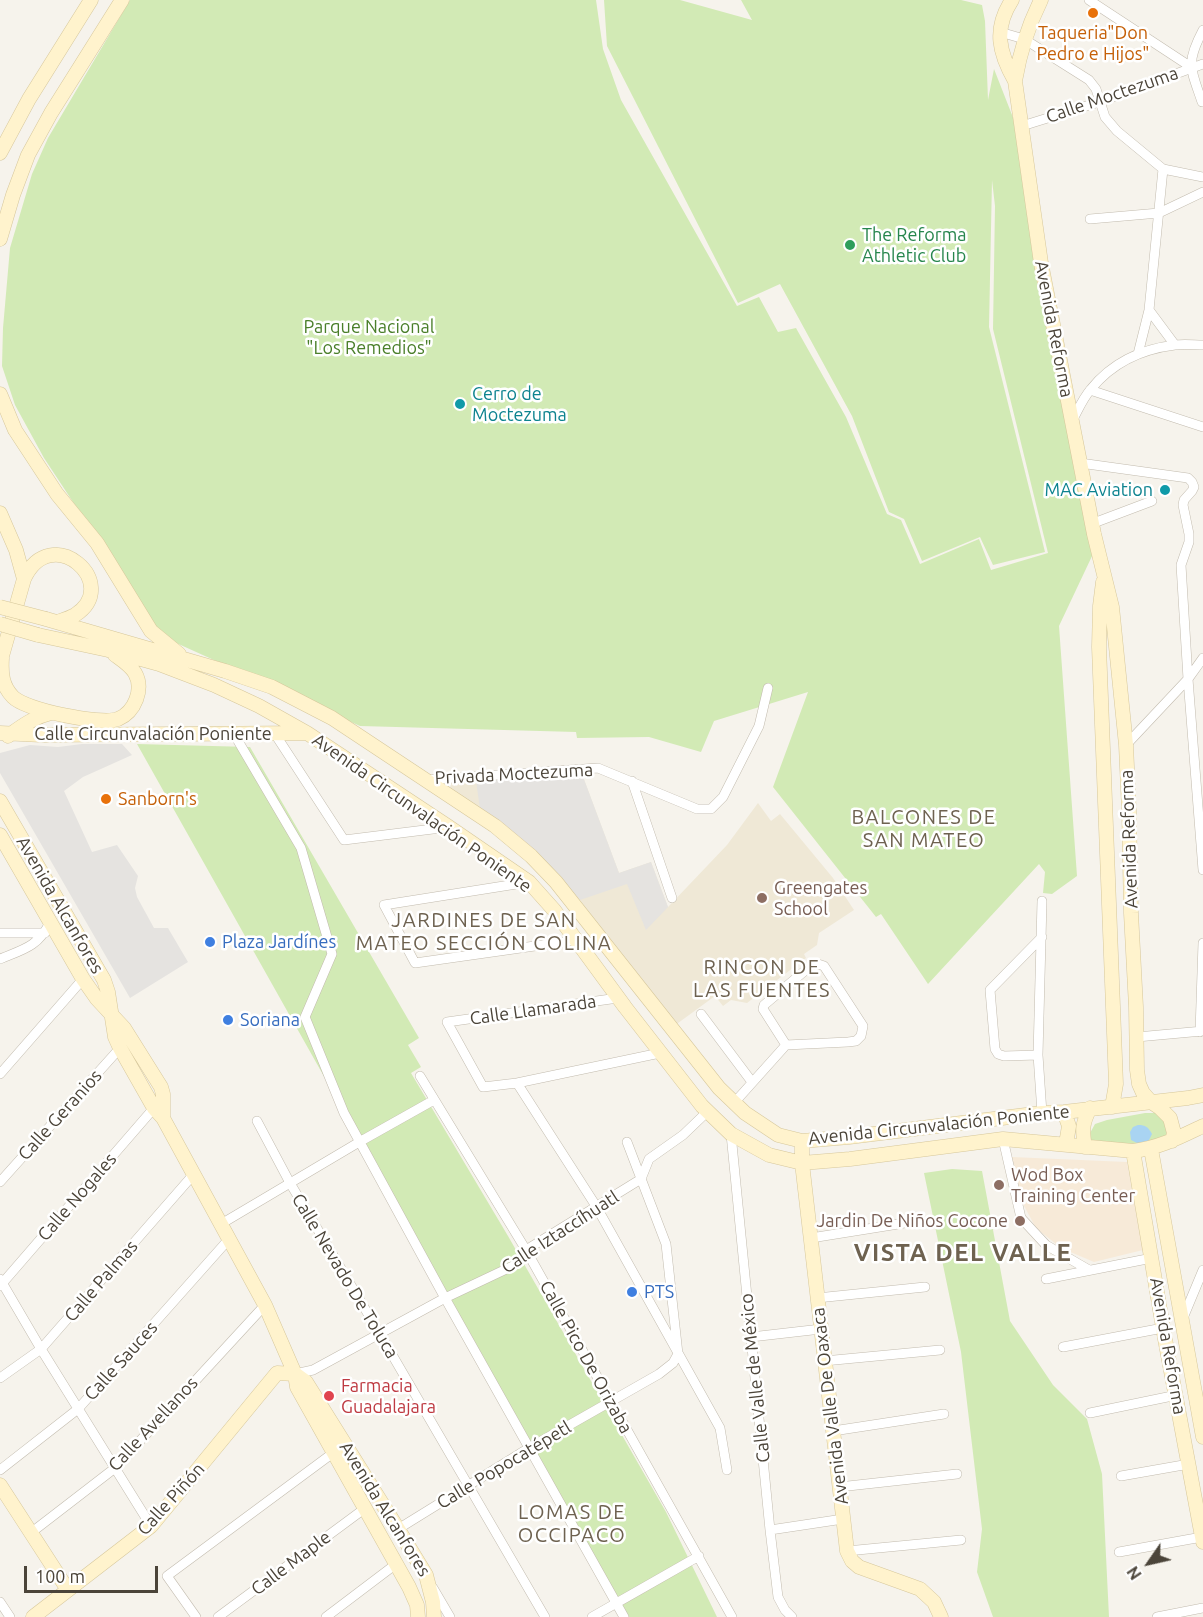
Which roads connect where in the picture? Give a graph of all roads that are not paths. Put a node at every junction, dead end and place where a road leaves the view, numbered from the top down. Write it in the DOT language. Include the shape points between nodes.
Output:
graph roads {
  1 [pos="90,0"];
  2 [pos="122,0"];
  3 [pos="1041,0"];
  4 [pos="1089,0"];
  5 [pos="1006,3"];
  6 [pos="1203,30"];
  7 [pos="1000,32"];
  8 [pos="1024,39"];
  9 [pos="1203,64"];
  10 [pos="1191,68"];
  11 [pos="1015,81"];
  12 [pos="1099,102"];
  13 [pos="1202,102"];
  14 [pos="1022,126"];
  15 [pos="0,153"];
  16 [pos="1163,169"];
  17 [pos="1203,177"];
  18 [pos="1203,192"];
  19 [pos="1159,213"];
  20 [pos="1090,219"];
  21 [pos="0,239"];
  22 [pos="1149,310"];
  23 [pos="1175,345"];
  24 [pos="1203,345"];
  25 [pos="1138,354"];
  26 [pos="1090,390"];
  27 [pos="0,394"];
  28 [pos="1072,421"];
  29 [pos="1203,427"];
  30 [pos="1080,463"];
  31 [pos="1152,501"];
  32 [pos="0,513"];
  33 [pos="1092,524"];
  34 [pos="1104,574"];
  35 [pos="24,579"];
  36 [pos="0,607"];
  37 [pos="51,620"];
  38 [pos="0,624"];
  39 [pos="108,650"];
  40 [pos="1203,658"];
  41 [pos="185,659"];
  42 [pos="1,661"];
  43 [pos="1188,680"];
  44 [pos="768,688"];
  45 [pos="53,712"];
  46 [pos="307,733"];
  47 [pos="234,734"];
  48 [pos="275,734"];
  49 [pos="3,737"];
  50 [pos="1126,745"];
  51 [pos="424,780"];
  52 [pos="632,781"];
  53 [pos="0,801"];
  54 [pos="1129,811"];
  55 [pos="1105,812"];
  56 [pos="449,827"];
  57 [pos="0,835"];
  58 [pos="1203,870"];
  59 [pos="529,882"];
  60 [pos="672,898"];
  61 [pos="1042,901"];
  62 [pos="1131,913"];
  63 [pos="1110,916"];
  64 [pos="48,928"];
  65 [pos="0,933"];
  66 [pos="1042,937"];
  67 [pos="577,940"];
  68 [pos="1203,943"];
  69 [pos="0,959"];
  70 [pos="83,979"];
  71 [pos="618,998"];
  72 [pos="110,1013"];
  73 [pos="701,1014"];
  74 [pos="1201,1032"];
  75 [pos="1137,1037"];
  76 [pos="786,1045"];
  77 [pos="120,1048"];
  78 [pos="660,1053"];
  79 [pos="1038,1055"];
  80 [pos="1137,1070"];
  81 [pos="0,1074"];
  82 [pos="1115,1075"];
  83 [pos="420,1076"];
  84 [pos="710,1077"];
  85 [pos="752,1082"];
  86 [pos="517,1083"];
  87 [pos="719,1088"];
  88 [pos="691,1092"];
  89 [pos="1203,1095"];
  90 [pos="434,1100"];
  91 [pos="1151,1102"];
  92 [pos="734,1103"];
  93 [pos="1112,1107"];
  94 [pos="1090,1108"];
  95 [pos="705,1109"];
  96 [pos="160,1110"];
  97 [pos="1064,1112"];
  98 [pos="1042,1113"];
  99 [pos="256,1121"];
  100 [pos="1203,1126"];
  101 [pos="731,1134"];
  102 [pos="849,1137"];
  103 [pos="1003,1139"];
  104 [pos="361,1141"];
  105 [pos="802,1141"];
  106 [pos="1172,1141"];
  107 [pos="627,1142"];
  108 [pos="1066,1144"];
  109 [pos="1084,1147"];
  110 [pos="1151,1149"];
  111 [pos="1133,1151"];
  112 [pos="850,1159"];
  113 [pos="802,1163"];
  114 [pos="193,1175"];
  115 [pos="641,1179"];
  116 [pos="0,1182"];
  117 [pos="290,1183"];
  118 [pos="1157,1185"];
  119 [pos="1140,1186"];
  120 [pos="596,1206"];
  121 [pos="917,1221"];
  122 [pos="221,1224"];
  123 [pos="811,1238"];
  124 [pos="229,1239"];
  125 [pos="526,1250"];
  126 [pos="1152,1258"];
  127 [pos="1089,1270"];
  128 [pos="1203,1270"];
  129 [pos="1046,1279"];
  130 [pos="1,1283"];
  131 [pos="925,1287"];
  132 [pos="445,1298"];
  133 [pos="817,1298"];
  134 [pos="265,1305"];
  135 [pos="1182,1320"];
  136 [pos="821,1329"];
  137 [pos="380,1334"];
  138 [pos="1164,1334"];
  139 [pos="751,1337"];
  140 [pos="1186,1346"];
  141 [pos="1063,1347"];
  142 [pos="41,1349"];
  143 [pos="940,1350"];
  144 [pos="678,1354"];
  145 [pos="824,1361"];
  146 [pos="1190,1367"];
  147 [pos="295,1374"];
  148 [pos="1203,1376"];
  149 [pos="0,1378"];
  150 [pos="1177,1395"];
  151 [pos="611,1401"];
  152 [pos="78,1409"];
  153 [pos="1090,1413"];
  154 [pos="944,1414"];
  155 [pos="833,1431"];
  156 [pos="1203,1437"];
  157 [pos="530,1448"];
  158 [pos="333,1453"];
  159 [pos="1189,1464"];
  160 [pos="115,1468"];
  161 [pos="0,1470"];
  162 [pos="727,1470"];
  163 [pos="957,1474"];
  164 [pos="1121,1476"];
  165 [pos="0,1485"];
  166 [pos="468,1486"];
  167 [pos="839,1487"];
  168 [pos="364,1509"];
  169 [pos="843,1519"];
  170 [pos="151,1526"];
  171 [pos="398,1529"];
  172 [pos="770,1530"];
  173 [pos="32,1532"];
  174 [pos="1203,1539"];
  175 [pos="961,1540"];
  176 [pos="847,1551"];
  177 [pos="1119,1552"];
  178 [pos="699,1556"];
  179 [pos="396,1564"];
  180 [pos="426,1575"];
  181 [pos="409,1587"];
  182 [pos="68,1590"];
  183 [pos="0,1602"];
  184 [pos="616,1603"];
  185 [pos="1203,1608"];
  186 [pos="10,1617"];
  187 [pos="33,1617"];
  188 [pos="196,1617"];
  189 [pos="218,1617"];
  190 [pos="326,1617"];
  191 [pos="418,1617"];
  192 [pos="434,1617"];
  193 [pos="450,1617"];
  194 [pos="545,1617"];
  195 [pos="592,1617"];
  196 [pos="624,1617"];
  197 [pos="732,1617"];
  198 [pos="792,1617"];
  199 [pos="941,1617"];
  200 [pos="1157,1617"];
  1 -- 15 [label="main road"];
  2 -- 21 [label="main road" via="28,155"];
  3 -- 8 [label="main road, Avenida Reforma"];
  4 -- 10 [label="street"];
  5 -- 7 [label="main road, Avenida Reforma"];
  6 -- 10 [label="street" via="1193,49"];
  7 -- 8 [label="street"];
  7 -- 11 [label="main road, Avenida Reforma" via="1005,63"];
  8 -- 11 [label="main road, Avenida Reforma"];
  8 -- 12 [label="street" via="1089,80"];
  9 -- 10 [label="street, Calle Moctezuma"];
  10 -- 12 [label="street, Calle Moctezuma"];
  10 -- 13 [label="street"];
  11 -- 14 [label="main road, Avenida Reforma"];
  12 -- 14 [label="street, Calle Moctezuma"];
  12 -- 16 [label="street" via="1117,131"];
  14 -- 28 [label="main road, Avenida Reforma" via="1041,263"];
  16 -- 17 [label="street"];
  16 -- 19 [label="street"];
  18 -- 19 [label="street"];
  19 -- 20 [label="street"];
  19 -- 22 [label="street"];
  22 -- 23 [label="street"];
  22 -- 25 [label="street"];
  23 -- 24 [label="street"];
  23 -- 25 [label="street"];
  25 -- 26 [label="street" via="1110,370"];
  26 -- 28 [label="street"];
  26 -- 29 [label="street"];
  27 -- 41 [label="main road" via="15,430 57,494 97,543 152,631"];
  28 -- 30 [label="main road, Avenida Reforma"];
  30 -- 33 [label="main road, Avenida Reforma"];
  30 -- 43 [label="street" via="1188,478 1192,482 1194,487 1183,505 1189,542 1181,565"];
  31 -- 33 [label="street"];
  32 -- 35 [label="main road"];
  33 -- 34 [label="main road, Avenida Reforma"];
  34 -- 50 [label="main road, Avenida Reforma" via="1112,607"];
  34 -- 55 [label="main road, Avenida Reforma" via="1099,647"];
  35 -- 37 [label="main road" via="39,560 53,555 65,555 86,570 91,591 82,610 73,617"];
  35 -- 42 [label="main road"];
  36 -- 37 [label="main road, Avenida Circunvalación Poniente, bridge"];
  37 -- 41 [label="main road, Avenida Circunvalación Poniente"];
  38 -- 39 [label="main road, Avenida Circunvalación Poniente, bridge"];
  39 -- 45 [label="main road" via="130,666 139,683 134,705 126,715 93,721"];
  39 -- 46 [label="main road, Avenida Circunvalación Poniente" via="214,685"];
  40 -- 43 [label="street"];
  41 -- 51 [label="main road, Avenida Circunvalación Poniente" via="272,687 332,718"];
  42 -- 45 [label="main road" via="3,681 13,697 32,708"];
  43 -- 50 [label="street"];
  43 -- 58 [label="street"];
  44 -- 52 [label="street, Privada Moctezuma" via="759,726 723,797 711,809 697,809"];
  45 -- 49 [label="main road"];
  46 -- 48 [label="main road, Calle Circunvalación Poniente"];
  46 -- 56 [label="main road, Avenida Circunvalación Poniente"];
  47 -- 48 [label="main road, Calle Circunvalación Poniente"];
  47 -- 49 [label="main road, Calle Circunvalación Poniente"];
  47 -- 104 [label="street" via="301,848 332,954 305,1017 345,1113"];
  48 -- 56 [label="street" via="344,840"];
  50 -- 54 [label="main road, Avenida Reforma"];
  51 -- 52 [label="street, Privada Moctezuma" via="598,768"];
  51 -- 84 [label="main road, Avenida Circunvalación Poniente" via="495,826 548,873"];
  52 -- 60 [label="street"];
  53 -- 72 [label="main road, Avenida Alcanfores" via="104,980"];
  54 -- 55 [label="main road" via="1116,815"];
  54 -- 62 [label="main road, Avenida Reforma"];
  55 -- 63 [label="main road, Avenida Reforma"];
  56 -- 59 [label="main road, Avenida Circunvalación Poniente"];
  57 -- 64 [label="main road, Avenida Alcanfores"];
  59 -- 67 [label="main road, Avenida Circunvalación Poniente"];
  59 -- 67 [label="street" via="384,905 415,963"];
  61 -- 66 [label="street"];
  62 -- 63 [label="main road" via="1119,907"];
  62 -- 75 [label="main road, Avenida Reforma"];
  63 -- 82 [label="main road, Avenida Reforma"];
  64 -- 65 [label="street"];
  64 -- 69 [label="street" via="32,946"];
  64 -- 70 [label="main road, Avenida Alcanfores"];
  66 -- 79 [label="street"];
  66 -- 79 [label="street" via="990,990 998,1054"];
  67 -- 71 [label="main road, Avenida Circunvalación Poniente"];
  68 -- 74 [label="street"];
  70 -- 72 [label="main road, Avenida Alcanfores"];
  70 -- 81 [label="street"];
  71 -- 78 [label="main road, Avenida Circunvalación Poniente"];
  71 -- 86 [label="street, Calle Llamarada" via="447,1022 483,1088"];
  72 -- 77 [label="main road, Avenida Alcanfores"];
  72 -- 96 [label="main road, Avenida Alcanfores" via="133,1040 160,1087"];
  73 -- 85 [label="street"];
  74 -- 75 [label="street"];
  75 -- 80 [label="main road, Avenida Reforma"];
  76 -- 76 [label="street" via="848,1042 861,1036 863,1026 824,966 813,964 764,1005"];
  76 -- 85 [label="street"];
  77 -- 96 [label="main road, Avenida Alcanfores"];
  77 -- 116 [label="street, Calle Geranios"];
  78 -- 86 [label="street"];
  78 -- 88 [label="main road, Avenida Circunvalación Poniente"];
  79 -- 98 [label="street"];
  80 -- 82 [label="main road" via="1130,1078"];
  80 -- 91 [label="main road, Avenida Reforma" via="1139,1084"];
  82 -- 93 [label="main road, Avenida Reforma"];
  83 -- 90 [label="street, Calle Pico De Orizaba"];
  84 -- 87 [label="main road, Avenida Circunvalación Poniente"];
  84 -- 88 [label="main road" via="706,1087"];
  85 -- 92 [label="street"];
  86 -- 120 [label="street"];
  87 -- 92 [label="main road, Avenida Circunvalación Poniente"];
  87 -- 95 [label="main road" via="708,1095"];
  88 -- 95 [label="main road, Avenida Circunvalación Poniente"];
  89 -- 91 [label="main road, Avenida Circunvalación Poniente"];
  90 -- 104 [label="street"];
  90 -- 125 [label="street, Calle Pico De Orizaba"];
  91 -- 93 [label="main road, Avenida Circunvalación Poniente"];
  91 -- 106 [label="main road, Avenida Reforma" via="1170,1118"];
  92 -- 105 [label="main road, Avenida Circunvalación Poniente" via="777,1135"];
  93 -- 94 [label="main road, Avenida Circunvalación Poniente"];
  94 -- 97 [label="main road, Avenida Circunvalación Poniente"];
  94 -- 109 [label="main road" via="1082,1128"];
  95 -- 101 [label="main road, Avenida Circunvalación Poniente"];
  95 -- 115 [label="street, Calle Iztaccíhuatl" via="683,1135 649,1159"];
  96 -- 114 [label="main road, Avenida Alcanfores"];
  96 -- 130 [label="street, Calle Nogales"];
  97 -- 98 [label="main road, Avenida Circunvalación Poniente"];
  97 -- 108 [label="main road" via="1069,1126"];
  98 -- 102 [label="main road, Avenida Circunvalación Poniente"];
  99 -- 117 [label="street, Calle Nevado De Toluca"];
  100 -- 106 [label="main road, Avenida Circunvalación Poniente"];
  101 -- 113 [label="main road, Avenida Circunvalación Poniente" via="769,1155"];
  101 -- 139 [label="street, Calle Valle de México"];
  102 -- 105 [label="main road, Avenida Circunvalación Poniente"];
  102 -- 112 [label="main road"];
  103 -- 108 [label="main road, Avenida Circunvalación Poniente"];
  103 -- 112 [label="main road, Avenida Circunvalación Poniente"];
  103 -- 127 [label="street" via="1021,1218 1046,1245"];
  104 -- 117 [label="street"];
  104 -- 132 [label="street"];
  105 -- 113 [label="main road, Avenida Valle De Oaxaca"];
  106 -- 110 [label="main road, Avenida Circunvalación Poniente"];
  107 -- 115 [label="street"];
  108 -- 109 [label="main road, Avenida Circunvalación Poniente"];
  109 -- 111 [label="main road, Avenida Circunvalación Poniente"];
  110 -- 111 [label="main road, Avenida Circunvalación Poniente"];
  110 -- 118 [label="main road, Avenida Reforma"];
  111 -- 119 [label="main road, Avenida Reforma"];
  112 -- 113 [label="main road, Avenida Circunvalación Poniente"];
  113 -- 123 [label="main road, Avenida Valle De Oaxaca"];
  114 -- 122 [label="main road, Avenida Alcanfores"];
  114 -- 142 [label="street, Calle Palmas"];
  115 -- 120 [label="street, Calle Iztaccíhuatl"];
  115 -- 144 [label="street" via="666,1244"];
  117 -- 122 [label="street"];
  117 -- 137 [label="street, Calle Nevado De Toluca"];
  118 -- 119 [label="main road" via="1148,1182"];
  118 -- 135 [label="main road, Avenida Reforma"];
  119 -- 126 [label="main road, Avenida Reforma"];
  120 -- 125 [label="street, Calle Iztaccíhuatl"];
  120 -- 144 [label="street"];
  121 -- 123 [label="street"];
  122 -- 124 [label="main road, Avenida Alcanfores"];
  123 -- 133 [label="main road, Avenida Valle De Oaxaca"];
  124 -- 134 [label="main road, Avenida Alcanfores"];
  124 -- 152 [label="street, Calle Sauces"];
  125 -- 132 [label="street, Calle Iztaccíhuatl" via="517,1264"];
  125 -- 151 [label="street, Calle Pico De Orizaba"];
  126 -- 127 [label="street"];
  126 -- 138 [label="main road, Avenida Reforma"];
  127 -- 129 [label="street"];
  128 -- 135 [label="street"];
  130 -- 142 [label="street"];
  131 -- 133 [label="street"];
  132 -- 137 [label="street, Calle Iztaccíhuatl"];
  132 -- 157 [label="street"];
  133 -- 136 [label="main road, Avenida Valle De Oaxaca"];
  134 -- 147 [label="main road, Avenida Alcanfores"];
  134 -- 160 [label="street, Calle Avellanos"];
  135 -- 140 [label="main road, Avenida Reforma"];
  136 -- 139 [label="street"];
  136 -- 145 [label="main road, Avenida Valle De Oaxaca"];
  137 -- 147 [label="street, Calle Iztaccíhuatl" via="314,1370"];
  137 -- 166 [label="street, Calle Nevado De Toluca"];
  138 -- 140 [label="main road"];
  138 -- 141 [label="street"];
  138 -- 150 [label="main road, Avenida Reforma"];
  139 -- 172 [label="street, Calle Valle de México"];
  140 -- 146 [label="main road, Avenida Reforma"];
  142 -- 149 [label="street, Calle Palmas"];
  142 -- 152 [label="street"];
  143 -- 145 [label="street"];
  144 -- 151 [label="street, Calle Popocatépetl" via="659,1374"];
  144 -- 162 [label="street" via="720,1428"];
  145 -- 155 [label="main road, Avenida Valle De Oaxaca"];
  146 -- 148 [label="street"];
  146 -- 156 [label="main road, Avenida Reforma"];
  147 -- 158 [label="main road, Avenida Alcanfores" via="297,1387"];
  147 -- 170 [label="main road, Calle Piñón" via="277,1373"];
  147 -- 171 [label="main road, Avenida Alcanfores" via="306,1382"];
  150 -- 153 [label="street"];
  150 -- 159 [label="main road, Avenida Reforma"];
  151 -- 157 [label="street, Calle Popocatépetl"];
  151 -- 178 [label="street, Calle Pico De Orizaba"];
  152 -- 160 [label="street"];
  152 -- 161 [label="street, Calle Sauces"];
  154 -- 155 [label="street"];
  155 -- 167 [label="main road, Avenida Valle De Oaxaca"];
  157 -- 166 [label="street, Calle Popocatépetl"];
  157 -- 184 [label="street"];
  158 -- 168 [label="main road, Avenida Alcanfores"];
  158 -- 188 [label="street" via="166,1575"];
  159 -- 164 [label="street"];
  159 -- 174 [label="main road, Avenida Reforma"];
  160 -- 170 [label="street"];
  160 -- 173 [label="street, Calle Avellanos"];
  163 -- 167 [label="street"];
  165 -- 173 [label="main road"];
  166 -- 171 [label="street, Calle Popocatépetl"];
  166 -- 194 [label="street, Calle Nevado De Toluca"];
  167 -- 169 [label="main road, Avenida Valle De Oaxaca"];
  168 -- 179 [label="main road, Avenida Alcanfores"];
  168 -- 189 [label="street, Calle Maple"];
  169 -- 172 [label="street"];
  169 -- 176 [label="main road, Avenida Valle De Oaxaca"];
  170 -- 182 [label="main road, Calle Piñón"];
  171 -- 180 [label="main road, Avenida Alcanfores"];
  172 -- 198 [label="street, Calle Valle de México" via="778,1597"];
  173 -- 182 [label="main road"];
  174 -- 177 [label="street"];
  175 -- 176 [label="street"];
  176 -- 199 [label="main road" via="859,1567 920,1589 934,1602"];
  178 -- 184 [label="street"];
  178 -- 197 [label="street, Calle Pico De Orizaba"];
  179 -- 181 [label="main road, Avenida Alcanfores"];
  179 -- 190 [label="street"];
  180 -- 181 [label="main road"];
  180 -- 192 [label="main road"];
  180 -- 193 [label="street, Avenida Alcanfores"];
  181 -- 191 [label="main road, Avenida Alcanfores"];
  182 -- 187 [label="main road, Calle Piñón"];
  183 -- 186 [label="street"];
  184 -- 195 [label="street"];
  184 -- 196 [label="street"];
  185 -- 200 [label="street"];
}
